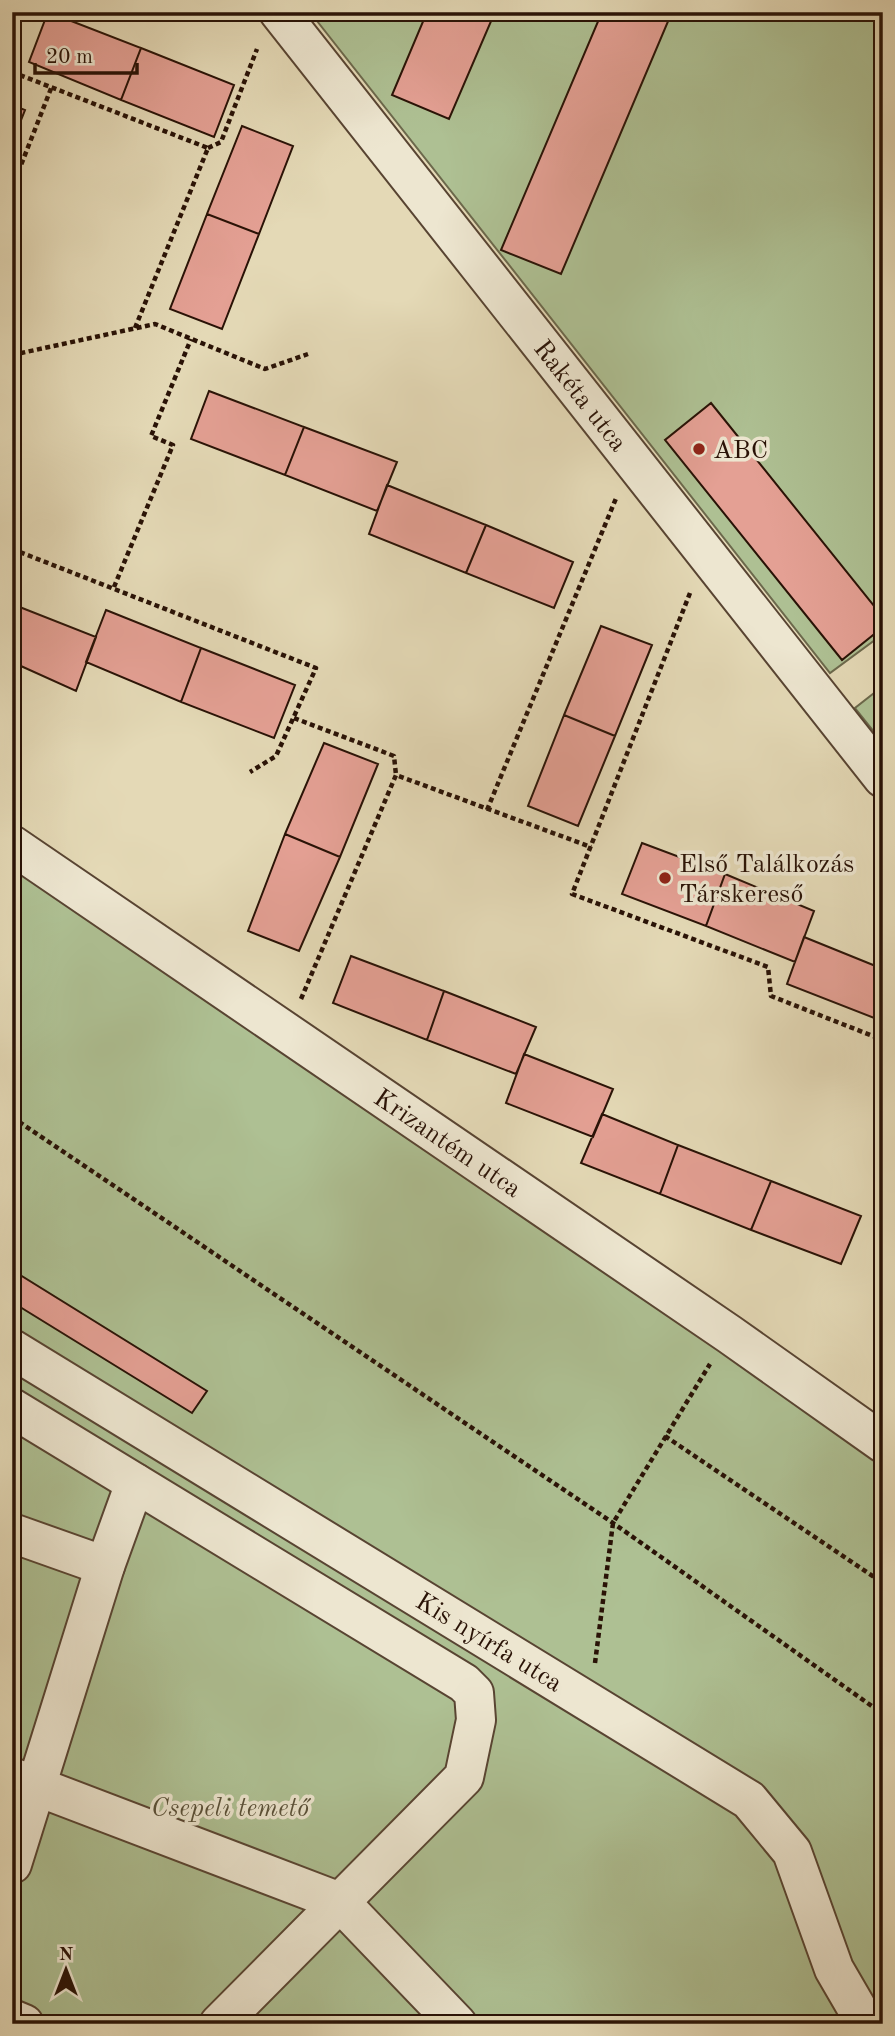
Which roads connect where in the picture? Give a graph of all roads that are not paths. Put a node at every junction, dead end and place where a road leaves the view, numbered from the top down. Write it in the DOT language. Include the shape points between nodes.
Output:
graph roads {
  1 [pos="279,12"];
  2 [pos="883,778"];
  3 [pos="12,845"];
  4 [pos="12,1349"];
  5 [pos="12,1408"];
  6 [pos="883,1443"];
  7 [pos="135,1483"];
  8 [pos="12,1532"];
  9 [pos="105,1566"];
  10 [pos="24,1782"];
  11 [pos="12,1864"];
  12 [pos="340,1902"];
  13 [pos="12,2019"];
  14 [pos="24,2024"];
  15 [pos="219,2024"];
  16 [pos="457,2024"];
  17 [pos="866,2024"];
  1 -- 2 [label="street, Rakéta utca"];
  3 -- 6 [label="street, Krizantém utca"];
  4 -- 17 [label="street, Kis nyírfa utca" via="749,1800 792,1852 834,1969"];
  5 -- 7 [label="street"];
  7 -- 9 [label="street"];
  7 -- 12 [label="street" via="474,1693 476,1720 464,1777"];
  8 -- 9 [label="street"];
  9 -- 10 [label="street"];
  10 -- 11 [label="street"];
  10 -- 12 [label="street"];
  12 -- 15 [label="street"];
  12 -- 16 [label="street"];
  13 -- 14 [label="street"];
}
